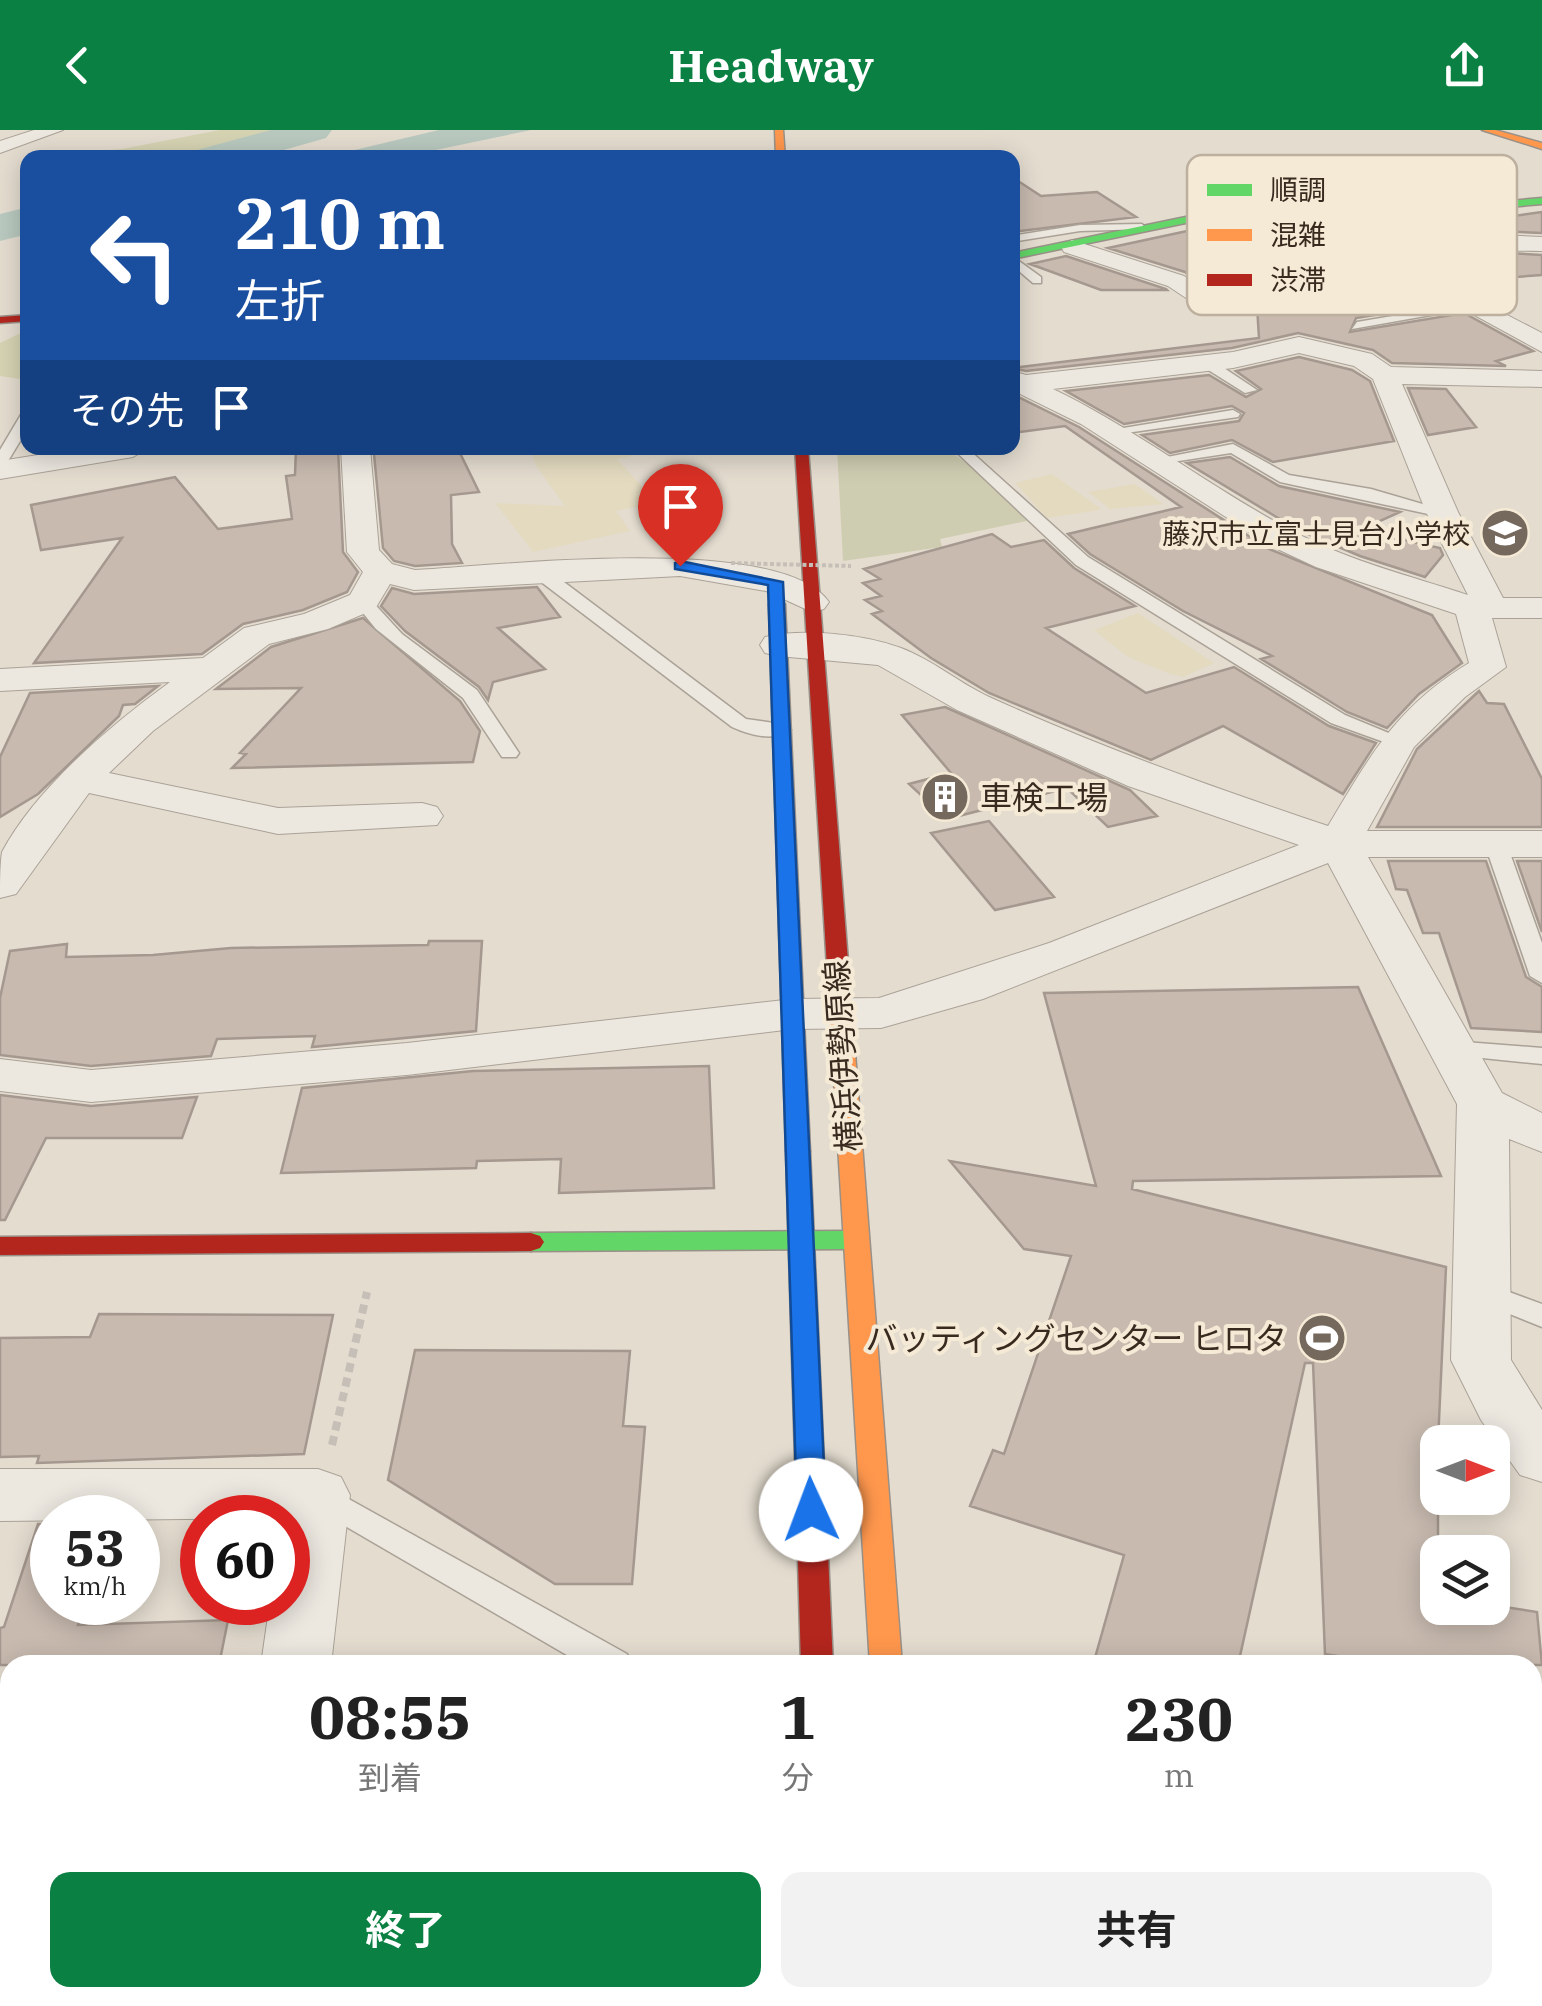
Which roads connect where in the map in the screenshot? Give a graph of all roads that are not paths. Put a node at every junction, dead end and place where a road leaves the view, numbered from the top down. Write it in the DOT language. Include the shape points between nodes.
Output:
graph roads {
  1 [pos="53,130"];
  2 [pos="1486,130"];
  3 [pos="1542,146"];
  4 [pos="0,147"];
  5 [pos="1542,201"];
  6 [pos="1517,203"];
  7 [pos="1187,217"];
  8 [pos="1144,228"];
  9 [pos="1020,238"];
  10 [pos="1517,243"];
  11 [pos="1542,244"];
  12 [pos="1072,247"];
  13 [pos="1020,256"];
  14 [pos="1020,264"];
  15 [pos="1037,280"];
  16 [pos="1187,280"];
  17 [pos="1176,281"];
  18 [pos="1187,288"];
  19 [pos="1422,315"];
  20 [pos="1492,315"];
  21 [pos="1357,326"];
  22 [pos="1542,344"];
  23 [pos="1207,363"];
  24 [pos="1384,375"];
  25 [pos="1542,379"];
  26 [pos="1020,382"];
  27 [pos="1020,383"];
  28 [pos="1250,390"];
  29 [pos="1233,414"];
  30 [pos="20,429"];
  31 [pos="1112,431"];
  32 [pos="66,455"];
  33 [pos="355,455"];
  34 [pos="802,455"];
  35 [pos="967,455"];
  36 [pos="1159,460"];
  37 [pos="0,467"];
  38 [pos="1442,512"];
  39 [pos="538,571"];
  40 [pos="776,572"];
  41 [pos="371,587"];
  42 [pos="812,602"];
  43 [pos="1481,608"];
  44 [pos="1542,608"];
  45 [pos="797,645"];
  46 [pos="212,669"];
  47 [pos="2,684"];
  48 [pos="821,729"];
  49 [pos="781,730"];
  50 [pos="1398,741"];
  51 [pos="509,753"];
  52 [pos="79,779"];
  53 [pos="422,816"];
  54 [pos="1495,842"];
  55 [pos="1339,844"];
  56 [pos="1542,844"];
  57 [pos="0,885"];
  58 [pos="1542,976"];
  59 [pos="816,1014"];
  60 [pos="1452,1049"];
  61 [pos="1542,1056"];
  62 [pos="0,1075"];
  63 [pos="1483,1104"];
  64 [pos="1542,1135"];
  65 [pos="803,1240"];
  66 [pos="855,1240"];
  67 [pos="0,1246"];
  68 [pos="1482,1292"];
  69 [pos="1542,1316"];
  70 [pos="1542,1456"];
  71 [pos="0,1495"];
  72 [pos="318,1495"];
  73 [pos="297,1655"];
  74 [pos="598,1655"];
  75 [pos="816,1655"];
  76 [pos="885,1655"];
  1 -- 4 [label="street"];
  2 -- 3 [label="main road"];
  5 -- 6 [label="main road"];
  7 -- 8 [label="main road"];
  8 -- 9 [label="lane"];
  8 -- 12 [label="main road"];
  10 -- 11 [label="street"];
  12 -- 13 [label="main road"];
  12 -- 17 [label="street"];
  14 -- 15 [label="lane"];
  16 -- 17 [label="street"];
  17 -- 18 [label="street"];
  19 -- 21 [label="lane"];
  20 -- 22 [label="street"];
  23 -- 24 [label="street" via="1299,345 1363,360"];
  23 -- 26 [label="street"];
  23 -- 28 [label="lane"];
  24 -- 25 [label="street"];
  24 -- 38 [label="street"];
  27 -- 31 [label="street"];
  29 -- 31 [label="lane"];
  30 -- 37 [label="lane"];
  31 -- 36 [label="street"];
  32 -- 37 [label="street"];
  33 -- 41 [label="street"];
  34 -- 42 [label="main road, 横浜伊勢原線"];
  35 -- 50 [label="lane" via="1082,561 1323,711"];
  36 -- 38 [label="lane" via="1233,448 1285,479"];
  36 -- 43 [label="street" via="1282,539"];
  38 -- 43 [label="street"];
  39 -- 40 [label="street" via="680,566"];
  39 -- 41 [label="street"];
  39 -- 49 [label="lane" via="739,723"];
  40 -- 42 [label="street"];
  40 -- 45 [label="main road, 横浜伊勢原線"];
  41 -- 46 [label="street" via="316,622 258,636"];
  41 -- 51 [label="lane" via="372,619 474,698"];
  42 -- 45 [label="main road, 横浜伊勢原線"];
  43 -- 44 [label="street"];
  43 -- 50 [label="street" via="1488,667 1452,689"];
  45 -- 48 [label="main road, 横浜伊勢原線"];
  45 -- 49 [label="main road, 横浜伊勢原線"];
  45 -- 55 [label="street" via="890,656 970,702 1142,777"];
  46 -- 47 [label="street"];
  46 -- 52 [label="street" via="139,722"];
  48 -- 49 [label="street"];
  48 -- 59 [label="main road, 横浜伊勢原線"];
  49 -- 59 [label="main road, 横浜伊勢原線"];
  50 -- 55 [label="street"];
  52 -- 53 [label="street" via="278,821"];
  52 -- 57 [label="street"];
  54 -- 55 [label="street"];
  54 -- 56 [label="street"];
  54 -- 58 [label="lane"];
  55 -- 59 [label="street" via="966,989 881,1012"];
  55 -- 60 [label="street"];
  59 -- 62 [label="street" via="92,1086"];
  59 -- 65 [label="main road, 横浜伊勢原線"];
  59 -- 66 [label="main road, 横浜伊勢原線"];
  60 -- 61 [label="lane"];
  60 -- 63 [label="street"];
  63 -- 64 [label="street"];
  63 -- 68 [label="street"];
  65 -- 66 [label="main road"];
  65 -- 67 [label="main road"];
  65 -- 75 [label="main road, 横浜伊勢原線"];
  66 -- 76 [label="main road, 横浜伊勢原線"];
  68 -- 69 [label="lane"];
  68 -- 70 [label="street" via="1480,1360"];
  71 -- 72 [label="street"];
  72 -- 73 [label="street"];
  72 -- 74 [label="lane"];
}
